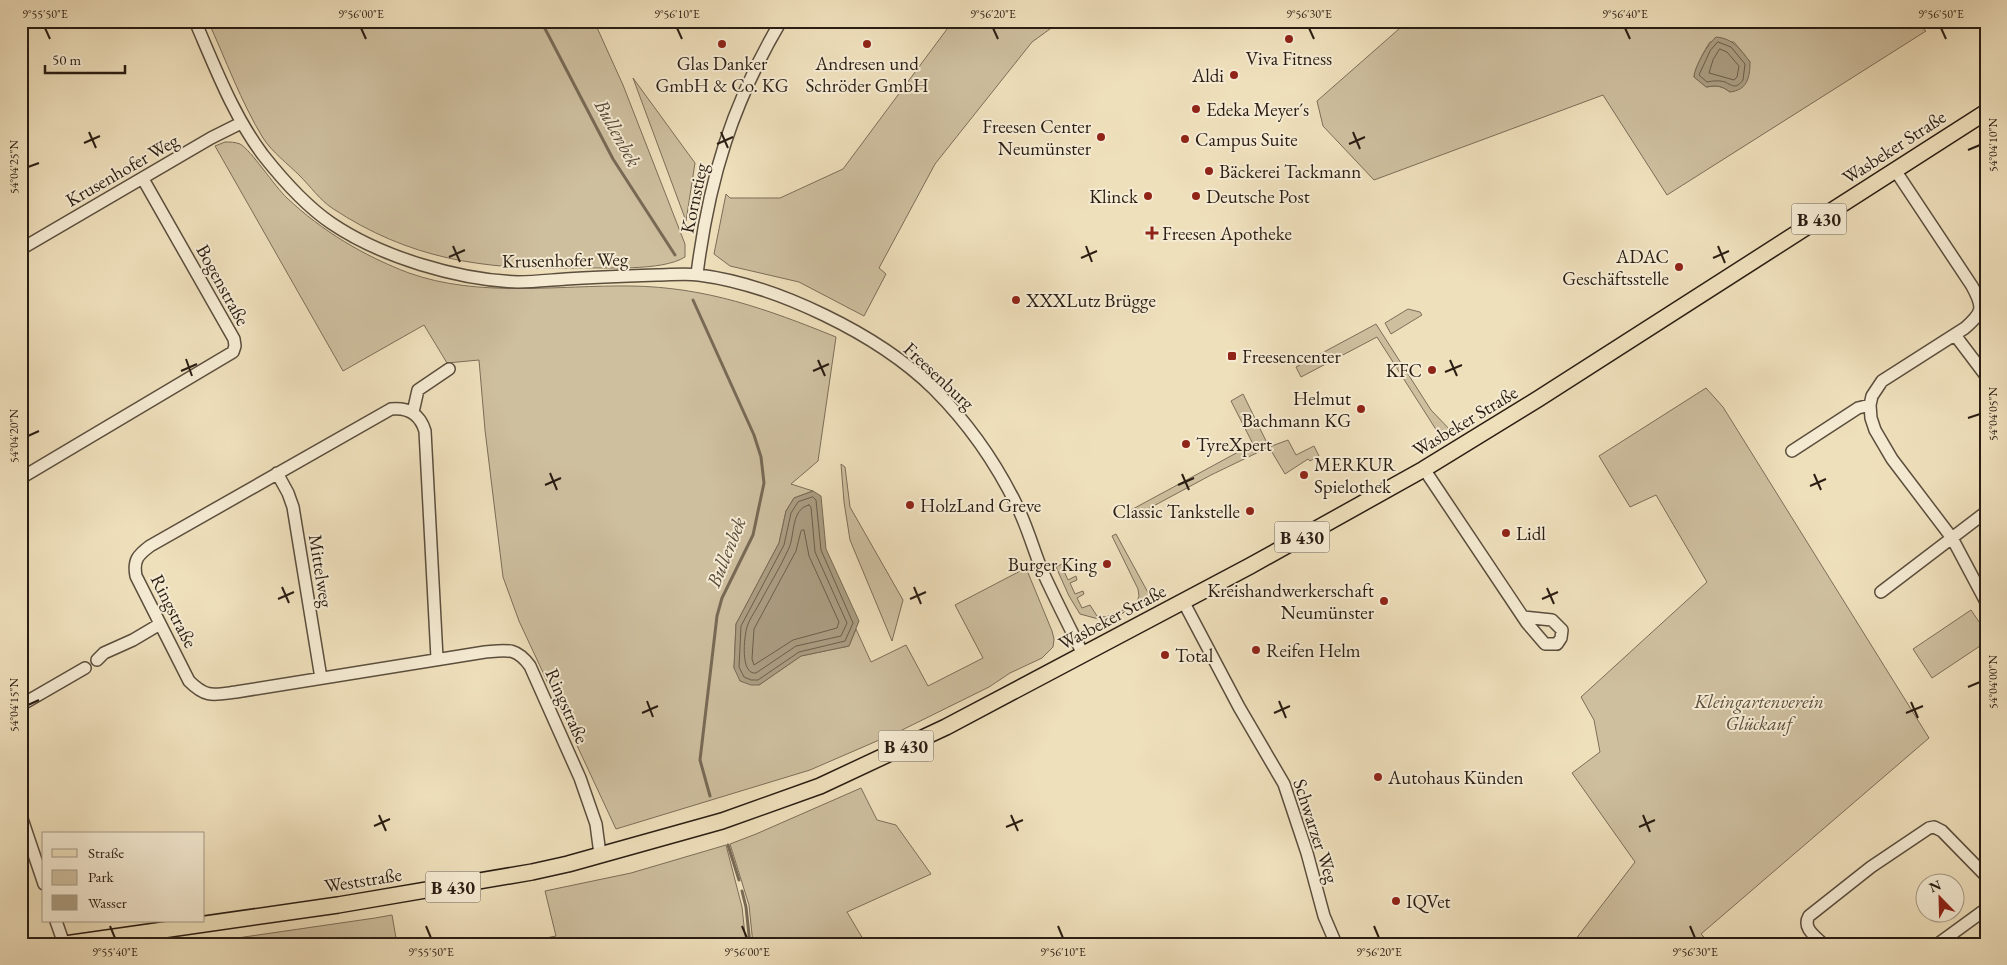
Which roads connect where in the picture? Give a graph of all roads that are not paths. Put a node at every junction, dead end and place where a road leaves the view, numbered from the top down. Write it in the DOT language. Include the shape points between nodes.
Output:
graph roads {
  1 [pos="195,21"];
  2 [pos="780,21"];
  3 [pos="1986,112"];
  4 [pos="241,123"];
  5 [pos="1895,170"];
  6 [pos="143,179"];
  7 [pos="21,249"];
  8 [pos="677,274"];
  9 [pos="697,274"];
  10 [pos="1955,335"];
  11 [pos="449,369"];
  12 [pos="1986,376"];
  13 [pos="1870,405"];
  14 [pos="413,412"];
  15 [pos="1792,450"];
  16 [pos="1424,469"];
  17 [pos="277,473"];
  18 [pos="21,478"];
  19 [pos="1986,512"];
  20 [pos="1952,538"];
  21 [pos="1881,592"];
  22 [pos="1183,601"];
  23 [pos="1986,602"];
  24 [pos="1523,617"];
  25 [pos="160,624"];
  26 [pos="1083,654"];
  27 [pos="437,658"];
  28 [pos="97,660"];
  29 [pos="85,668"];
  30 [pos="321,678"];
  31 [pos="21,706"];
  32 [pos="21,816"];
  33 [pos="722,821"];
  34 [pos="600,854"];
  35 [pos="1986,876"];
  36 [pos="42,878"];
  37 [pos="1986,909"];
  38 [pos="56,922"];
  39 [pos="122,940"];
  40 [pos="64,944"];
  41 [pos="1336,944"];
  42 [pos="1823,944"];
  43 [pos="1938,944"];
  1 -- 4 [label="street, Krusenhofer Weg"];
  2 -- 9 [label="street, Kornstieg" via="733,116 712,183"];
  3 -- 5 [label="main road, Wasbeker Straße / B 430"];
  4 -- 6 [label="street, Krusenhofer Weg"];
  4 -- 8 [label="street, Krusenhofer Weg" via="264,156 330,223 412,262 462,275 518,282"];
  5 -- 10 [label="street" via="1980,302 1979,314"];
  5 -- 16 [label="main road, Wasbeker Straße / B 430" via="1543,397"];
  6 -- 7 [label="street, Krusenhofer Weg"];
  6 -- 18 [label="street, Bogenstraße" via="236,346 233,352"];
  8 -- 9 [label="street, Freesenburg"];
  9 -- 26 [label="street, Freesenburg" via="745,284 786,298 859,334 892,355 931,387 962,418 1018,507 1041,568"];
  10 -- 12 [label="street"];
  10 -- 13 [label="street" via="1882,382 1876,388"];
  11 -- 14 [label="street" via="418,390"];
  13 -- 15 [label="street" via="1858,408"];
  13 -- 20 [label="street" via="1875,430 1892,459"];
  14 -- 17 [label="street, Ringstraße" via="391,409"];
  14 -- 27 [label="street" via="425,431"];
  16 -- 22 [label="main road, Wasbeker Straße / B 430"];
  16 -- 24 [label="street"];
  17 -- 25 [label="street, Ringstraße" via="139,554 134,565 136,576"];
  17 -- 30 [label="street, Mittelweg" via="293,507"];
  19 -- 20 [label="street"];
  20 -- 21 [label="street"];
  20 -- 23 [label="street"];
  22 -- 26 [label="main road, Wasbeker Straße / B 430"];
  22 -- 41 [label="street, Schwarzer Weg" via="1284,784 1324,916"];
  25 -- 28 [label="street" via="104,653"];
  25 -- 30 [label="street, Ringstraße" via="189,681 202,692 215,695"];
  26 -- 33 [label="main road, Wasbeker Straße / B 430" via="946,728 829,782"];
  27 -- 30 [label="street, Ringstraße"];
  27 -- 34 [label="street, Ringstraße" via="508,650 522,655 530,666 580,778 596,824"];
  29 -- 31 [label="street"];
  32 -- 36 [label="street"];
  33 -- 34 [label="main road, Weststraße / B 430"];
  34 -- 39 [label="main road, Weststraße / B 430" via="478,883"];
  35 -- 42 [label="street" via="1942,831 1929,828 1871,867 1809,916 1808,928"];
  37 -- 43 [label="street"];
  38 -- 40 [label="street"];
  39 -- 40 [label="main road, Weststraße / B 430"];
}
